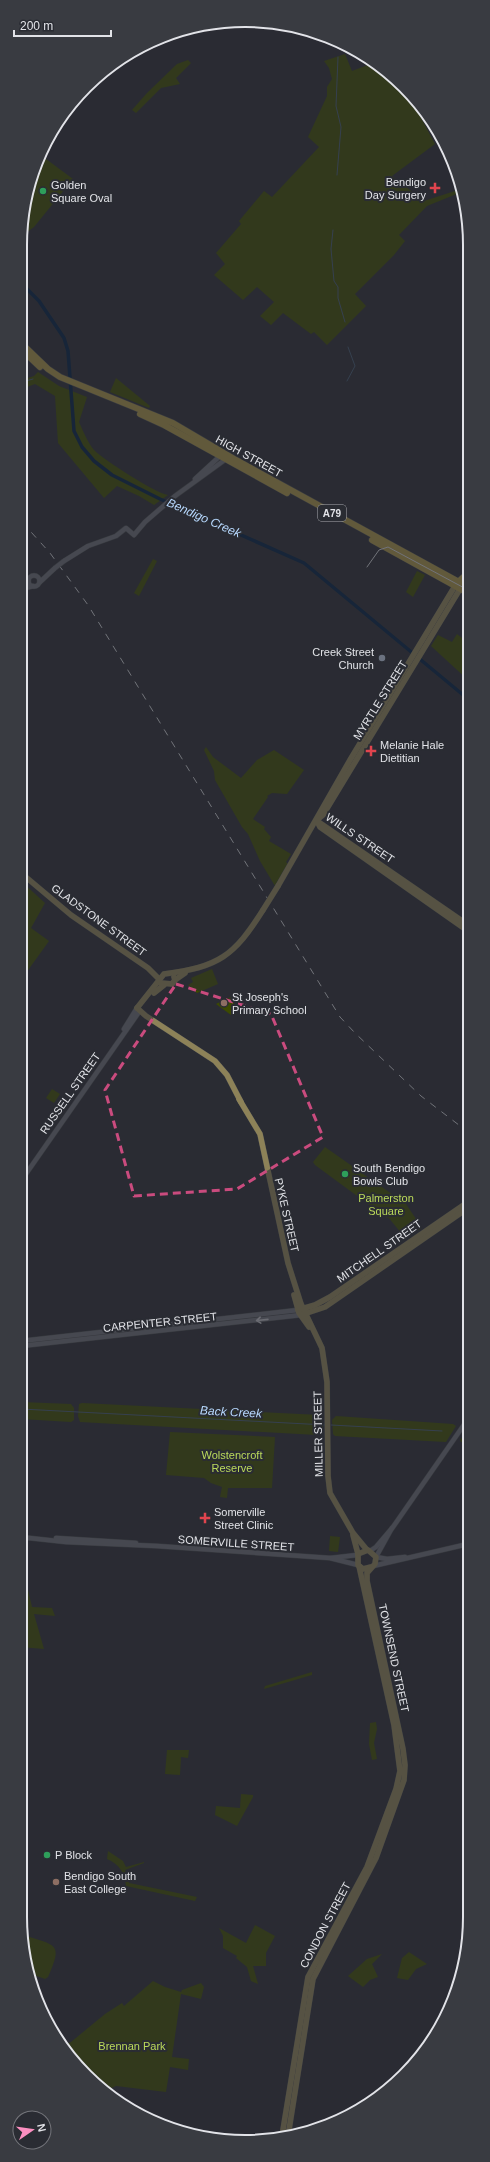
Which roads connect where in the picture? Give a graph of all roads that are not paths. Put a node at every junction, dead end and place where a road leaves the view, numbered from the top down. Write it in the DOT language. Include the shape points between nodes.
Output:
graph roads {
  1 [pos="27,351"];
  2 [pos="29,354"];
  3 [pos="225,456"];
  4 [pos="47,573"];
  5 [pos="36,576"];
  6 [pos="29,580"];
  7 [pos="27,582"];
  8 [pos="40,582"];
  9 [pos="462,585"];
  10 [pos="33,586"];
  11 [pos="27,587"];
  12 [pos="317,821"];
  13 [pos="27,878"];
  14 [pos="424,897"];
  15 [pos="463,922"];
  16 [pos="463,927"];
  17 [pos="199,966"];
  18 [pos="148,968"];
  19 [pos="167,974"];
  20 [pos="159,979"];
  21 [pos="175,980"];
  22 [pos="164,985"];
  23 [pos="139,1010"];
  24 [pos="27,1172"];
  25 [pos="463,1209"];
  26 [pos="463,1209"];
  27 [pos="318,1310"];
  28 [pos="302,1312"];
  29 [pos="312,1324"];
  30 [pos="168,1327"];
  31 [pos="314,1331"];
  32 [pos="70,1335"];
  33 [pos="27,1340"];
  34 [pos="73,1340"];
  35 [pos="27,1345"];
  36 [pos="463,1426"];
  37 [pos="393,1527"];
  38 [pos="353,1533"];
  39 [pos="27,1537"];
  40 [pos="463,1545"];
  41 [pos="368,1551"];
  42 [pos="358,1554"];
  43 [pos="417,1556"];
  44 [pos="376,1557"];
  45 [pos="330,1558"];
  46 [pos="358,1566"];
  47 [pos="372,1567"];
  48 [pos="401,1753"];
  49 [pos="378,1845"];
  50 [pos="303,2020"];
  51 [pos="294,2094"];
  52 [pos="287,2108"];
  53 [pos="289,2131"];
  54 [pos="283,2132"];
  1 -- 2 [label="highway, HIGH STREET / A79"];
  2 -- 3 [label="highway, HIGH STREET / A79" via="64,380 166,423"];
  3 -- 4 [label="street, bridge" via="172,499 134,535 126,528 116,536 88,546"];
  3 -- 9 [label="highway, HIGH STREET / A79"];
  4 -- 5 [label="street"];
  4 -- 8 [label="street"];
  5 -- 6 [label="street" via="31,576"];
  5 -- 8 [label="street"];
  6 -- 7 [label="street"];
  6 -- 10 [label="street"];
  8 -- 10 [label="street"];
  9 -- 12 [label="main road, MYRTLE STREET" via="354,753"];
  10 -- 11 [label="street"];
  12 -- 14 [label="main road, WILLS STREET" via="320,827"];
  12 -- 17 [label="main road, MYRTLE STREET, bridge" via="245,938 224,958"];
  13 -- 18 [label="main road, GLADSTONE STREET" via="75,918"];
  14 -- 15 [label="main road, WILLS STREET"];
  14 -- 16 [label="main road, WILLS STREET"];
  17 -- 19 [label="main road, MYRTLE STREET"];
  17 -- 21 [label="main road, MYRTLE STREET"];
  18 -- 19 [label="main road, GLADSTONE STREET"];
  18 -- 20 [label="main road, GLADSTONE STREET"];
  19 -- 20 [label="main road, RUSSELL STREET"];
  19 -- 21 [label="main road"];
  20 -- 22 [label="main road, GLADSTONE STREET"];
  20 -- 23 [label="main road, RUSSELL STREET"];
  21 -- 22 [label="main road, MYRTLE STREET" via="172,984"];
  22 -- 23 [label="main road, RUSSELL STREET" via="153,993"];
  23 -- 24 [label="street, RUSSELL STREET"];
  23 -- 28 [label="main road, PYKE STREET" via="213,1063 234,1089 256,1132"];
  25 -- 27 [label="main road, MITCHELL STREET"];
  26 -- 28 [label="main road, MITCHELL STREET" via="330,1297"];
  27 -- 28 [label="main road, MITCHELL STREET"];
  27 -- 29 [label="main road" via="313,1316"];
  28 -- 29 [label="main road, MILLER STREET"];
  28 -- 30 [label="street, CARPENTER STREET"];
  28 -- 31 [label="main road, MILLER STREET"];
  29 -- 31 [label="main road, MILLER STREET"];
  30 -- 32 [label="street, CARPENTER STREET"];
  30 -- 34 [label="street, CARPENTER STREET"];
  31 -- 38 [label="main road, MILLER STREET" via="324,1354 330,1493"];
  32 -- 33 [label="street, CARPENTER STREET"];
  32 -- 34 [label="street"];
  34 -- 35 [label="street, CARPENTER STREET"];
  36 -- 37 [label="street"];
  37 -- 41 [label="street"];
  37 -- 44 [label="street"];
  38 -- 41 [label="main road, MILLER STREET"];
  38 -- 42 [label="main road, MILLER STREET"];
  39 -- 45 [label="street, SOMERVILLE STREET" via="115,1541"];
  40 -- 43 [label="street"];
  41 -- 42 [label="main road"];
  41 -- 44 [label="main road"];
  42 -- 45 [label="street, SOMERVILLE STREET"];
  42 -- 46 [label="main road"];
  43 -- 44 [label="street" via="387,1559"];
  43 -- 47 [label="street"];
  44 -- 47 [label="main road"];
  45 -- 46 [label="street, SOMERVILLE STREET"];
  46 -- 47 [label="main road" via="365,1569"];
  46 -- 48 [label="main road, TOWNSEND STREET"];
  47 -- 48 [label="main road, TOWNSEND STREET" via="367,1573 367,1581"];
  48 -- 49 [label="main road, CONDON STREET" via="399,1780"];
  48 -- 49 [label="main road, CONDON STREET" via="404,1780"];
  49 -- 50 [label="main road, CONDON STREET" via="360,1885 310,1971"];
  50 -- 51 [label="main road, CONDON STREET"];
  50 -- 52 [label="main road, CONDON STREET"];
  51 -- 52 [label="main road"];
  51 -- 53 [label="main road, CONDON STREET"];
  52 -- 54 [label="main road, CONDON STREET"];
}
